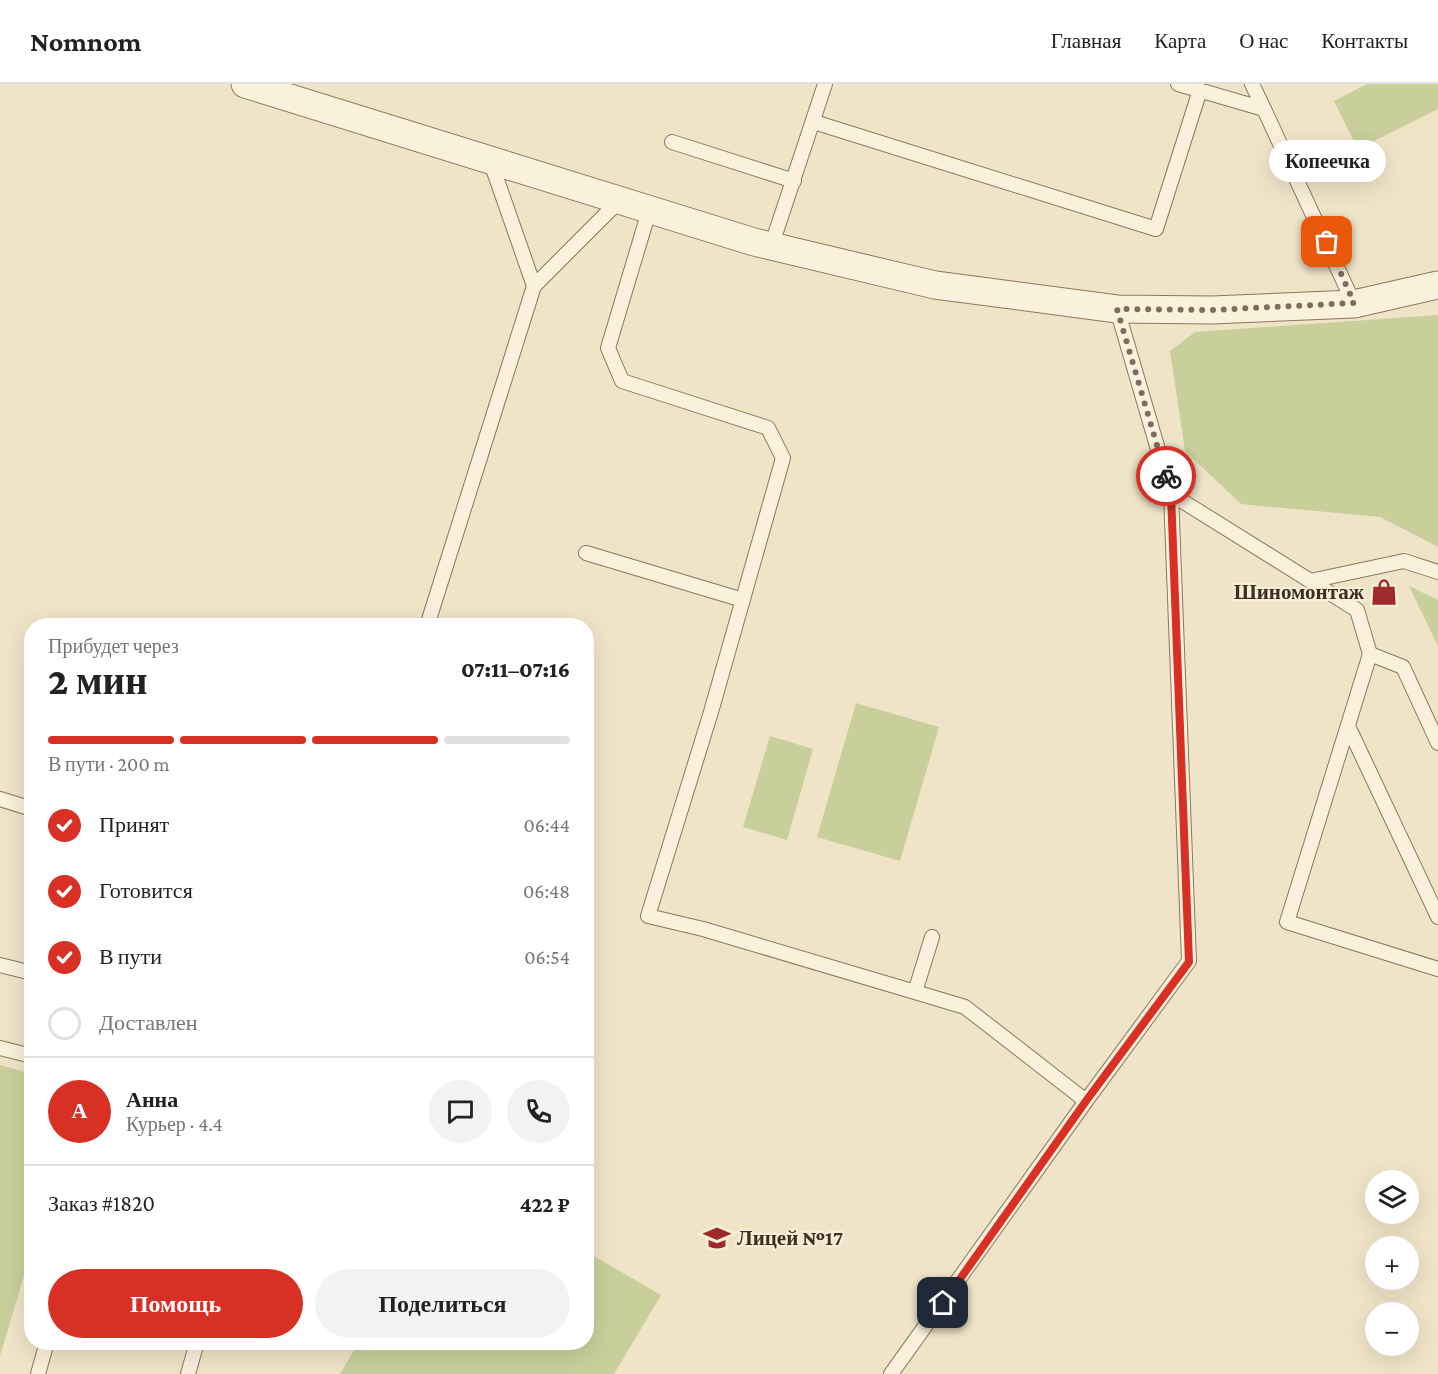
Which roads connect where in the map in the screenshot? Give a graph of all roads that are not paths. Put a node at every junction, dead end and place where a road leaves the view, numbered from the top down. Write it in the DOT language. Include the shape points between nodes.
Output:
graph roads {
  1 [pos="245,84"];
  2 [pos="825,84"];
  3 [pos="1178,84"];
  4 [pos="1252,84"];
  5 [pos="1200,90"];
  6 [pos="1264,109"];
  7 [pos="814,122"];
  8 [pos="672,142"];
  9 [pos="490,160"];
  10 [pos="794,181"];
  11 [pos="618,202"];
  12 [pos="649,211"];
  13 [pos="771,247"];
  14 [pos="1438,285"];
  15 [pos="534,286"];
  16 [pos="1354,303"];
  17 [pos="1117,309"];
  18 [pos="1171,494"];
  19 [pos="586,553"];
  20 [pos="1438,572"];
  21 [pos="1310,581"];
  22 [pos="743,600"];
  23 [pos="430,618"];
  24 [pos="1370,654"];
  25 [pos="1348,726"];
  26 [pos="1438,743"];
  27 [pos="0,799"];
  28 [pos="24,806"];
  29 [pos="1438,917"];
  30 [pos="932,936"];
  31 [pos="0,965"];
  32 [pos="1438,969"];
  33 [pos="24,971"];
  34 [pos="915,992"];
  35 [pos="0,1048"];
  36 [pos="24,1054"];
  37 [pos="1086,1101"];
  38 [pos="45,1350"];
  39 [pos="195,1350"];
  40 [pos="38,1374"];
  41 [pos="188,1374"];
  42 [pos="891,1374"];
  1 -- 9 [label="street"];
  2 -- 7 [label="lane"];
  3 -- 5 [label="lane"];
  4 -- 6 [label="lane"];
  5 -- 6 [label="lane"];
  5 -- 7 [label="lane" via="1156,229"];
  6 -- 16 [label="lane"];
  7 -- 10 [label="lane"];
  8 -- 10 [label="lane"];
  9 -- 11 [label="street"];
  9 -- 15 [label="lane"];
  10 -- 13 [label="lane"];
  11 -- 12 [label="street"];
  11 -- 15 [label="lane"];
  12 -- 13 [label="street"];
  12 -- 22 [label="lane" via="608,348 622,381 768,428 783,458"];
  13 -- 17 [label="street" via="935,285"];
  14 -- 16 [label="street"];
  15 -- 23 [label="lane"];
  16 -- 17 [label="street" via="1212,310"];
  17 -- 18 [label="lane"];
  18 -- 21 [label="lane"];
  18 -- 37 [label="lane" via="1189,962"];
  19 -- 22 [label="lane"];
  20 -- 21 [label="lane" via="1404,561"];
  21 -- 24 [label="lane" via="1357,610"];
  22 -- 34 [label="lane" via="648,916"];
  24 -- 25 [label="lane"];
  24 -- 26 [label="lane" via="1403,667"];
  25 -- 29 [label="lane"];
  25 -- 32 [label="lane" via="1287,922"];
  27 -- 28 [label="lane"];
  30 -- 34 [label="lane"];
  31 -- 33 [label="lane"];
  34 -- 37 [label="lane" via="964,1007"];
  35 -- 36 [label="lane"];
  37 -- 42 [label="lane"];
  38 -- 40 [label="lane"];
  39 -- 41 [label="lane"];
}
